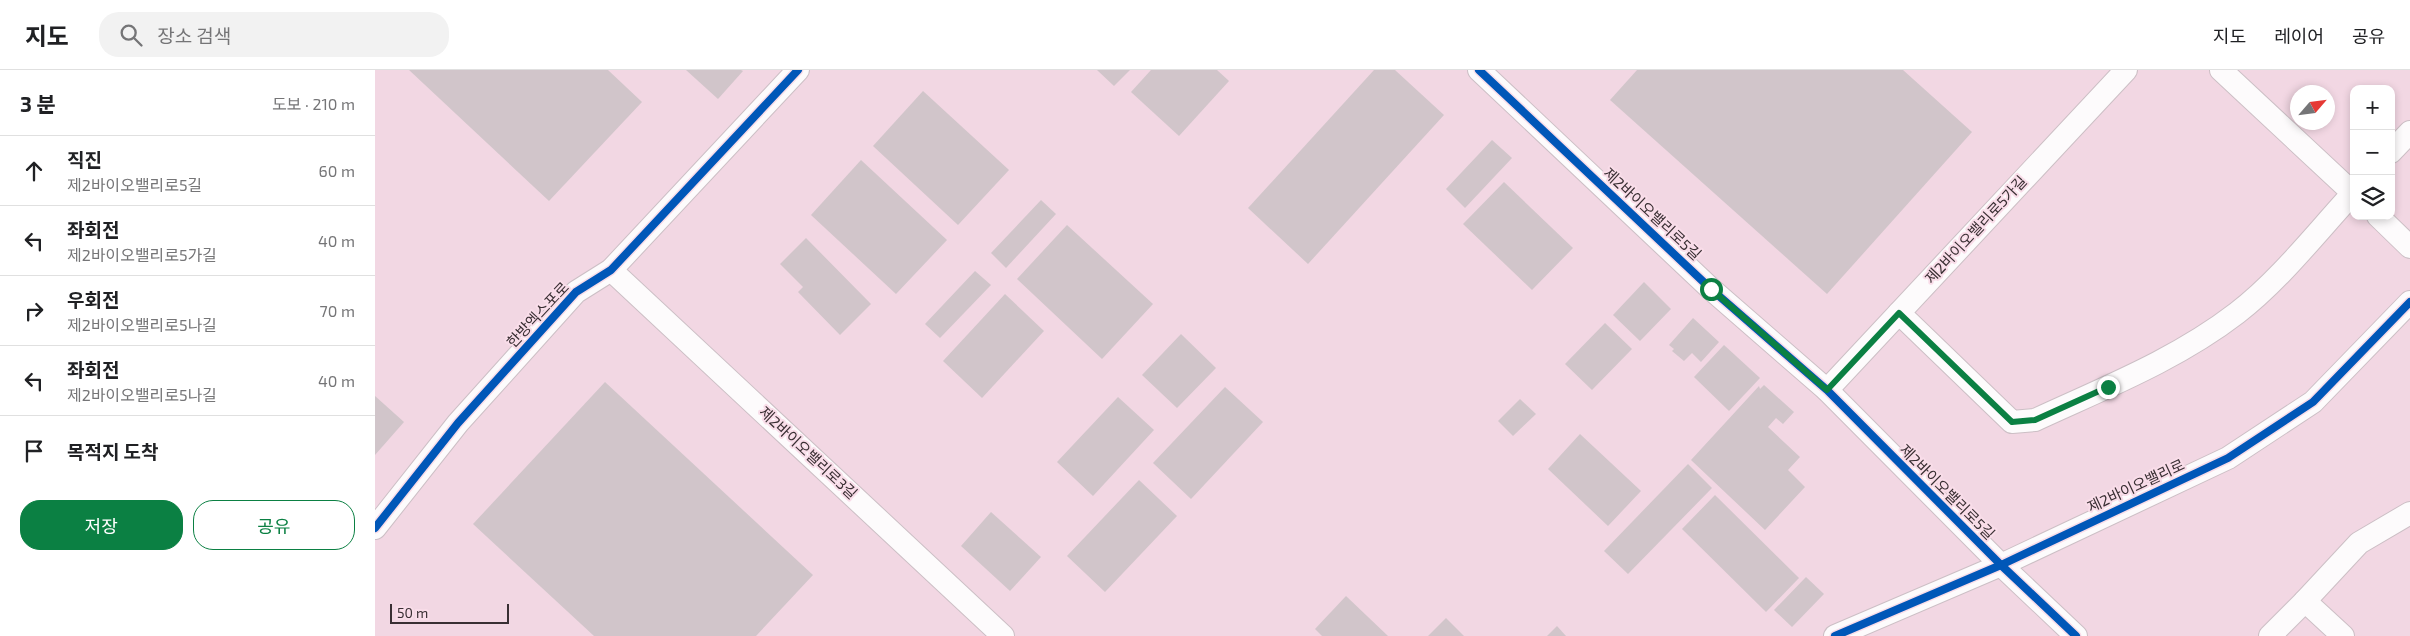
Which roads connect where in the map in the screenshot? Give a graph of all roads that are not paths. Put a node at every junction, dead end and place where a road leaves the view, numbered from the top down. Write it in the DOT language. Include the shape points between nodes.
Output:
graph roads {
  1 [pos="798,70"];
  2 [pos="1479,70"];
  3 [pos="2126,70"];
  4 [pos="2221,70"];
  5 [pos="2410,132"];
  6 [pos="2395,148"];
  7 [pos="2350,190"];
  8 [pos="2350,196"];
  9 [pos="2381,220"];
  10 [pos="2410,247"];
  11 [pos="611,270"];
  12 [pos="2410,302"];
  13 [pos="1899,313"];
  14 [pos="1827,390"];
  15 [pos="2410,513"];
  16 [pos="375,528"];
  17 [pos="2001,565"];
  18 [pos="2305,601"];
  19 [pos="1003,636"];
  20 [pos="1835,636"];
  21 [pos="2076,636"];
  22 [pos="2271,636"];
  23 [pos="2343,636"];
  1 -- 11 [label="street, 한방엑스포로"];
  2 -- 14 [label="street, 제2바이오밸리로5길" via="1711,289"];
  3 -- 13 [label="street, 제2바이오밸리로5가길"];
  4 -- 7 [label="street"];
  5 -- 6 [label="street"];
  8 -- 13 [label="street" via="2265,288 2237,313 2176,354 2035,420 2012,422"];
  9 -- 10 [label="street"];
  11 -- 16 [label="street, 한방엑스포로" via="576,292 458,423"];
  11 -- 19 [label="street, 제2바이오밸리로3길"];
  12 -- 17 [label="street, 제2바이오밸리로" via="2313,402 2229,458"];
  13 -- 14 [label="street, 제2바이오밸리로5가길"];
  14 -- 17 [label="street, 제2바이오밸리로5길"];
  15 -- 18 [label="street" via="2359,543"];
  17 -- 20 [label="street, 제2바이오밸리로"];
  17 -- 21 [label="street, 제2바이오밸리로5길"];
  18 -- 22 [label="street"];
  18 -- 23 [label="street"];
}
